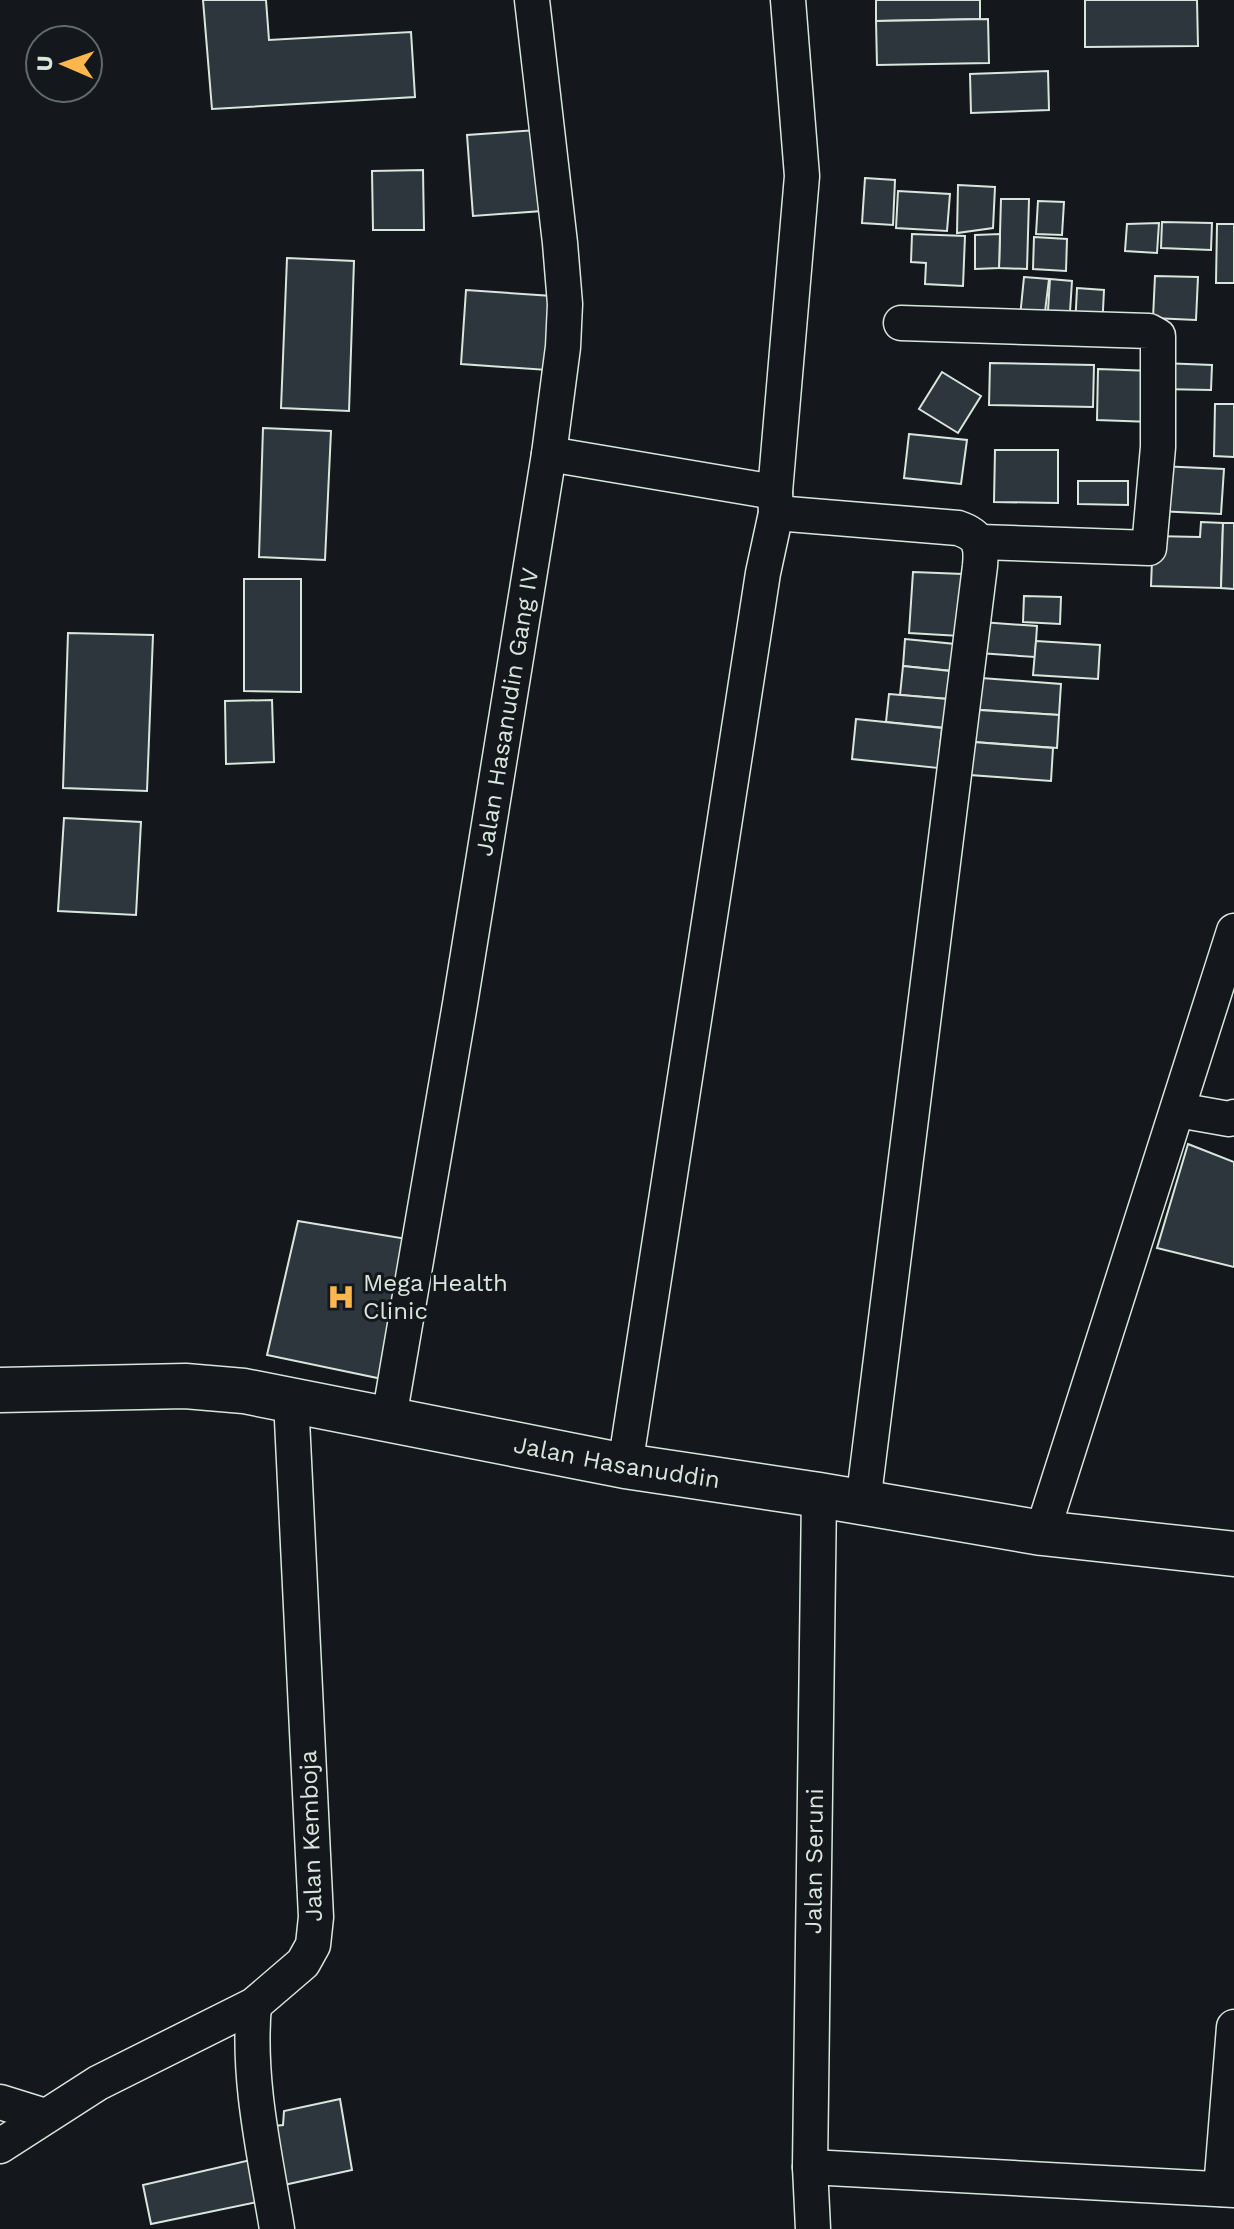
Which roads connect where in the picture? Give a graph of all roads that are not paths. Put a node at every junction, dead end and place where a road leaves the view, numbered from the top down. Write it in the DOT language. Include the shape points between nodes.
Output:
graph roads {
  1 [pos="532,0"];
  2 [pos="788,0"];
  3 [pos="901,323"];
  4 [pos="549,454"];
  5 [pos="776,503"];
  6 [pos="980,542"];
  7 [pos="1234,931"];
  8 [pos="1178,1110"];
  9 [pos="1234,1117"];
  10 [pos="0,1390"];
  11 [pos="291,1399"];
  12 [pos="389,1418"];
  13 [pos="625,1466"];
  14 [pos="819,1495"];
  15 [pos="863,1503"];
  16 [pos="1042,1533"];
  17 [pos="1234,1554"];
  18 [pos="254,2005"];
  19 [pos="1234,2027"];
  20 [pos="0,2102"];
  21 [pos="45,2116"];
  22 [pos="0,2146"];
  23 [pos="810,2167"];
  24 [pos="1228,2189"];
  25 [pos="277,2229"];
  26 [pos="813,2229"];
  1 -- 4 [label="street, Jalan Hasanudin Gang IV" via="565,304"];
  2 -- 5 [label="street" via="802,176"];
  3 -- 6 [label="street" via="1149,331 1158,336 1158,447 1149,548"];
  4 -- 5 [label="street"];
  4 -- 12 [label="street, Jalan Hasanudin Gang IV"];
  5 -- 6 [label="street" via="958,528"];
  5 -- 13 [label="street"];
  6 -- 15 [label="street"];
  7 -- 8 [label="street"];
  8 -- 9 [label="street"];
  8 -- 16 [label="street"];
  10 -- 11 [label="main road, Jalan Hasanuddin" via="185,1386"];
  11 -- 12 [label="main road, Jalan Hasanuddin"];
  11 -- 18 [label="street, Jalan Kemboja" via="316,1917 313,1945 303,1963"];
  12 -- 13 [label="main road, Jalan Hasanuddin"];
  13 -- 14 [label="main road, Jalan Hasanuddin"];
  14 -- 15 [label="main road, Jalan Hasanuddin"];
  14 -- 23 [label="street, Jalan Seruni"];
  15 -- 16 [label="main road, Jalan Hasanuddin"];
  16 -- 17 [label="main road, Jalan Hasanuddin"];
  18 -- 21 [label="street, Jalan Kemboja" via="98,2083"];
  18 -- 25 [label="street" via="255,2094"];
  19 -- 24 [label="street"];
  20 -- 21 [label="street"];
  21 -- 22 [label="street, Jalan Kemboja"];
  23 -- 24 [label="street"];
  23 -- 26 [label="street, Jalan Seruni"];
}
